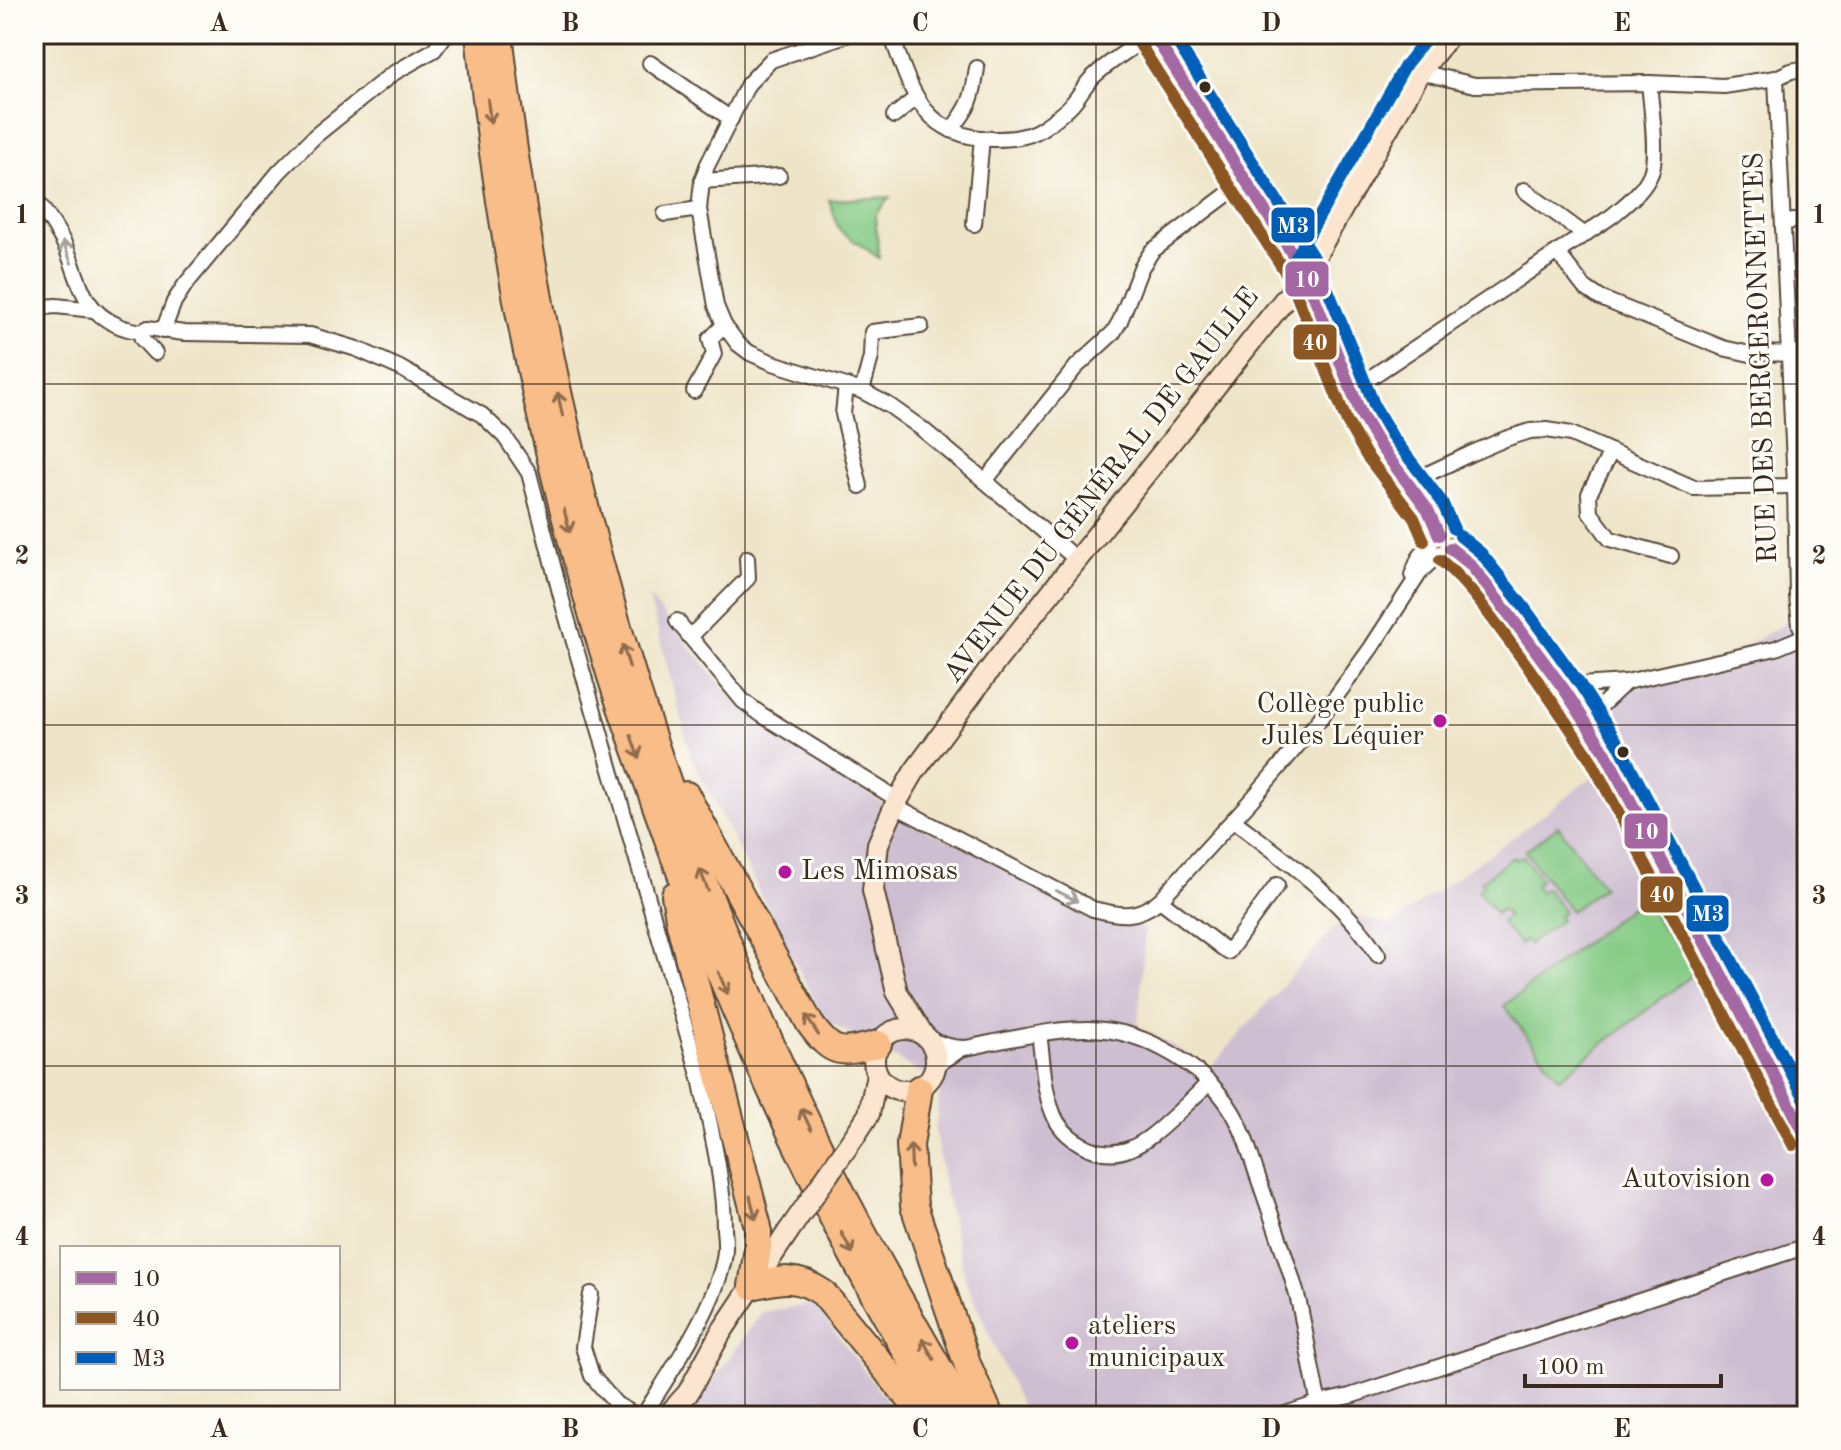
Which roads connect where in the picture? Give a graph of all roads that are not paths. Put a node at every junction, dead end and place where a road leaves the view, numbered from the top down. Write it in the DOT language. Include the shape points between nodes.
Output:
graph roads {
  1 [pos="446,34"];
  2 [pos="479,34"];
  3 [pos="499,34"];
  4 [pos="849,34"];
  5 [pos="891,34"];
  6 [pos="1153,34"];
  7 [pos="1448,35"];
  8 [pos="650,63"];
  9 [pos="977,68"];
  10 [pos="1807,68"];
  11 [pos="1420,72"];
  12 [pos="1776,78"];
  13 [pos="1649,83"];
  14 [pos="916,98"];
  15 [pos="894,116"];
  16 [pos="731,119"];
  17 [pos="951,130"];
  18 [pos="982,138"];
  19 [pos="779,176"];
  20 [pos="702,181"];
  21 [pos="1245,181"];
  22 [pos="1524,190"];
  23 [pos="34,196"];
  24 [pos="699,209"];
  25 [pos="665,214"];
  26 [pos="1807,220"];
  27 [pos="1783,222"];
  28 [pos="974,224"];
  29 [pos="1585,235"];
  30 [pos="1557,252"];
  31 [pos="1305,274"];
  32 [pos="34,308"];
  33 [pos="94,310"];
  34 [pos="724,325"];
  35 [pos="921,326"];
  36 [pos="163,331"];
  37 [pos="141,332"];
  38 [pos="155,353"];
  39 [pos="1788,353"];
  40 [pos="1807,353"];
  41 [pos="846,386"];
  42 [pos="1352,390"];
  43 [pos="694,391"];
  44 [pos="862,391"];
  45 [pos="1611,452"];
  46 [pos="985,481"];
  47 [pos="1406,484"];
  48 [pos="1801,484"];
  49 [pos="860,486"];
  50 [pos="1441,544"];
  51 [pos="1671,556"];
  52 [pos="747,558"];
  53 [pos="1076,559"];
  54 [pos="677,621"];
  55 [pos="1805,635"];
  56 [pos="690,637"];
  57 [pos="1626,682"];
  58 [pos="1566,692"];
  59 [pos="1585,721"];
  60 [pos="650,730"];
  61 [pos="896,803"];
  62 [pos="1233,820"];
  63 [pos="665,832"];
  64 [pos="1277,885"];
  65 [pos="1160,900"];
  66 [pos="1378,955"];
  67 [pos="897,992"];
  68 [pos="1039,1034"];
  69 [pos="925,1036"];
  70 [pos="884,1038"];
  71 [pos="963,1048"];
  72 [pos="937,1065"];
  73 [pos="877,1074"];
  74 [pos="1208,1083"];
  75 [pos="910,1090"];
  76 [pos="869,1114"];
  77 [pos="1807,1138"];
  78 [pos="1807,1246"];
  79 [pos="752,1286"];
  80 [pos="591,1294"];
  81 [pos="688,1393"];
  82 [pos="1319,1403"];
  83 [pos="640,1416"];
  84 [pos="667,1416"];
  85 [pos="684,1416"];
  86 [pos="924,1416"];
  87 [pos="945,1416"];
  88 [pos="967,1416"];
  89 [pos="990,1416"];
  90 [pos="1279,1416"];
  1 -- 36 [label="street" via="434,50 392,74 315,136 279,172 185,285"];
  2 -- 63 [label="highway, one-way" via="509,253 546,435 609,673"];
  60 -- 3 [label="highway, one-way" via="608,596 562,417 525,230"];
  4 -- 16 [label="street" via="771,60 748,84"];
  5 -- 14 [label="street"];
  6 -- 18 [label="street" via="1092,78 1070,107 1039,130 1015,139"];
  6 -- 21 [label="street"];
  7 -- 11 [label="street, AVENUE DU GÉNÉRAL DE GAULLE"];
  8 -- 16 [label="street"];
  9 -- 17 [label="street" via="973,96"];
  10 -- 12 [label="street"];
  11 -- 13 [label="street" via="1475,85"];
  11 -- 31 [label="street, AVENUE DU GÉNÉRAL DE GAULLE"];
  12 -- 13 [label="street" via="1724,86"];
  12 -- 27 [label="street, RUE DES BERGERONNETTES"];
  13 -- 29 [label="street" via="1651,172 1627,203"];
  14 -- 15 [label="street"];
  14 -- 17 [label="street"];
  16 -- 20 [label="street"];
  17 -- 18 [label="street"];
  18 -- 28 [label="street"];
  19 -- 20 [label="street"];
  20 -- 24 [label="street"];
  21 -- 31 [label="street"];
  21 -- 46 [label="street" via="1152,251 1113,333 1076,367"];
  22 -- 29 [label="street"];
  33 -- 23 [label="street, one-way" via="56,228"];
  24 -- 25 [label="street"];
  24 -- 34 [label="street"];
  26 -- 27 [label="street"];
  27 -- 39 [label="street, RUE DES BERGERONNETTES"];
  29 -- 30 [label="street"];
  30 -- 39 [label="street" via="1584,287 1600,298 1723,348"];
  30 -- 42 [label="street"];
  31 -- 42 [label="street"];
  31 -- 53 [label="street, AVENUE DU GÉNÉRAL DE GAULLE"];
  32 -- 33 [label="street"];
  33 -- 37 [label="street"];
  34 -- 41 [label="street" via="750,353"];
  34 -- 43 [label="street" via="710,339 714,354"];
  35 -- 44 [label="street" via="872,332"];
  36 -- 37 [label="street"];
  36 -- 83 [label="street" via="310,335 357,349 482,415 505,437 529,473 700,1078 724,1213 725,1257 714,1293"];
  37 -- 38 [label="street"];
  39 -- 40 [label="street"];
  39 -- 48 [label="street, RUE DES BERGERONNETTES"];
  41 -- 44 [label="street"];
  41 -- 49 [label="street" via="843,414"];
  42 -- 47 [label="street" via="1367,425"];
  44 -- 46 [label="street" via="921,428"];
  45 -- 47 [label="street" via="1571,434 1530,431"];
  45 -- 48 [label="street" via="1694,488"];
  45 -- 51 [label="street" via="1589,494 1590,512 1610,539"];
  46 -- 53 [label="street"];
  47 -- 50 [label="street" via="1428,510"];
  48 -- 55 [label="street, RUE DES BERGERONNETTES" via="1797,596"];
  50 -- 58 [label="street" via="1470,564"];
  50 -- 62 [label="street" via="1419,558 1319,720"];
  52 -- 56 [label="street" via="748,578"];
  53 -- 61 [label="street, AVENUE DU GÉNÉRAL DE GAULLE" via="957,713"];
  54 -- 56 [label="street"];
  55 -- 57 [label="street" via="1776,648"];
  56 -- 61 [label="street" via="743,701"];
  57 -- 58 [label="street" via="1580,685"];
  57 -- 59 [label="street"];
  58 -- 59 [label="street"];
  59 -- 77 [label="street"];
  70 -- 60 [label="highway, one-way" via="850,1052 821,1040"];
  88 -- 60 [label="highway, one-way" via="882,1269 798,1103 741,975"];
  61 -- 65 [label="street, one-way" via="1093,909 1122,916 1147,910"];
  61 -- 67 [label="street, AVENUE DU GÉNÉRAL DE GAULLE" via="878,844 873,890"];
  62 -- 65 [label="street"];
  62 -- 66 [label="street" via="1342,908"];
  63 -- 79 [label="highway, one-way" via="680,924 758,1227"];
  63 -- 87 [label="highway, one-way" via="724,986 790,1132"];
  64 -- 65 [label="street" via="1228,952"];
  67 -- 69 [label="street, AVENUE DU GÉNÉRAL DE GAULLE"];
  67 -- 70 [label="street, AVENUE DU GÉNÉRAL DE GAULLE"];
  68 -- 71 [label="street"];
  68 -- 74 [label="street" via="1085,1028 1135,1038 1188,1063"];
  68 -- 74 [label="street" via="1054,1117 1069,1137 1088,1148 1106,1153 1131,1150"];
  69 -- 70 [label="street" via="901,1029"];
  69 -- 71 [label="street"];
  69 -- 72 [label="street"];
  70 -- 73 [label="street" via="874,1054"];
  71 -- 72 [label="street"];
  72 -- 75 [label="street" via="928,1083"];
  73 -- 75 [label="street" via="891,1089"];
  73 -- 76 [label="street"];
  74 -- 82 [label="street" via="1239,1123 1297,1297"];
  75 -- 76 [label="street"];
  89 -- 75 [label="highway, one-way" via="914,1206"];
  76 -- 79 [label="street, bridge"];
  78 -- 82 [label="street"];
  79 -- 81 [label="street"];
  79 -- 86 [label="highway" via="795,1279 823,1293"];
  80 -- 83 [label="street" via="583,1347 592,1376 616,1404"];
  81 -- 84 [label="street"];
  81 -- 85 [label="street"];
  82 -- 90 [label="street"];
}
